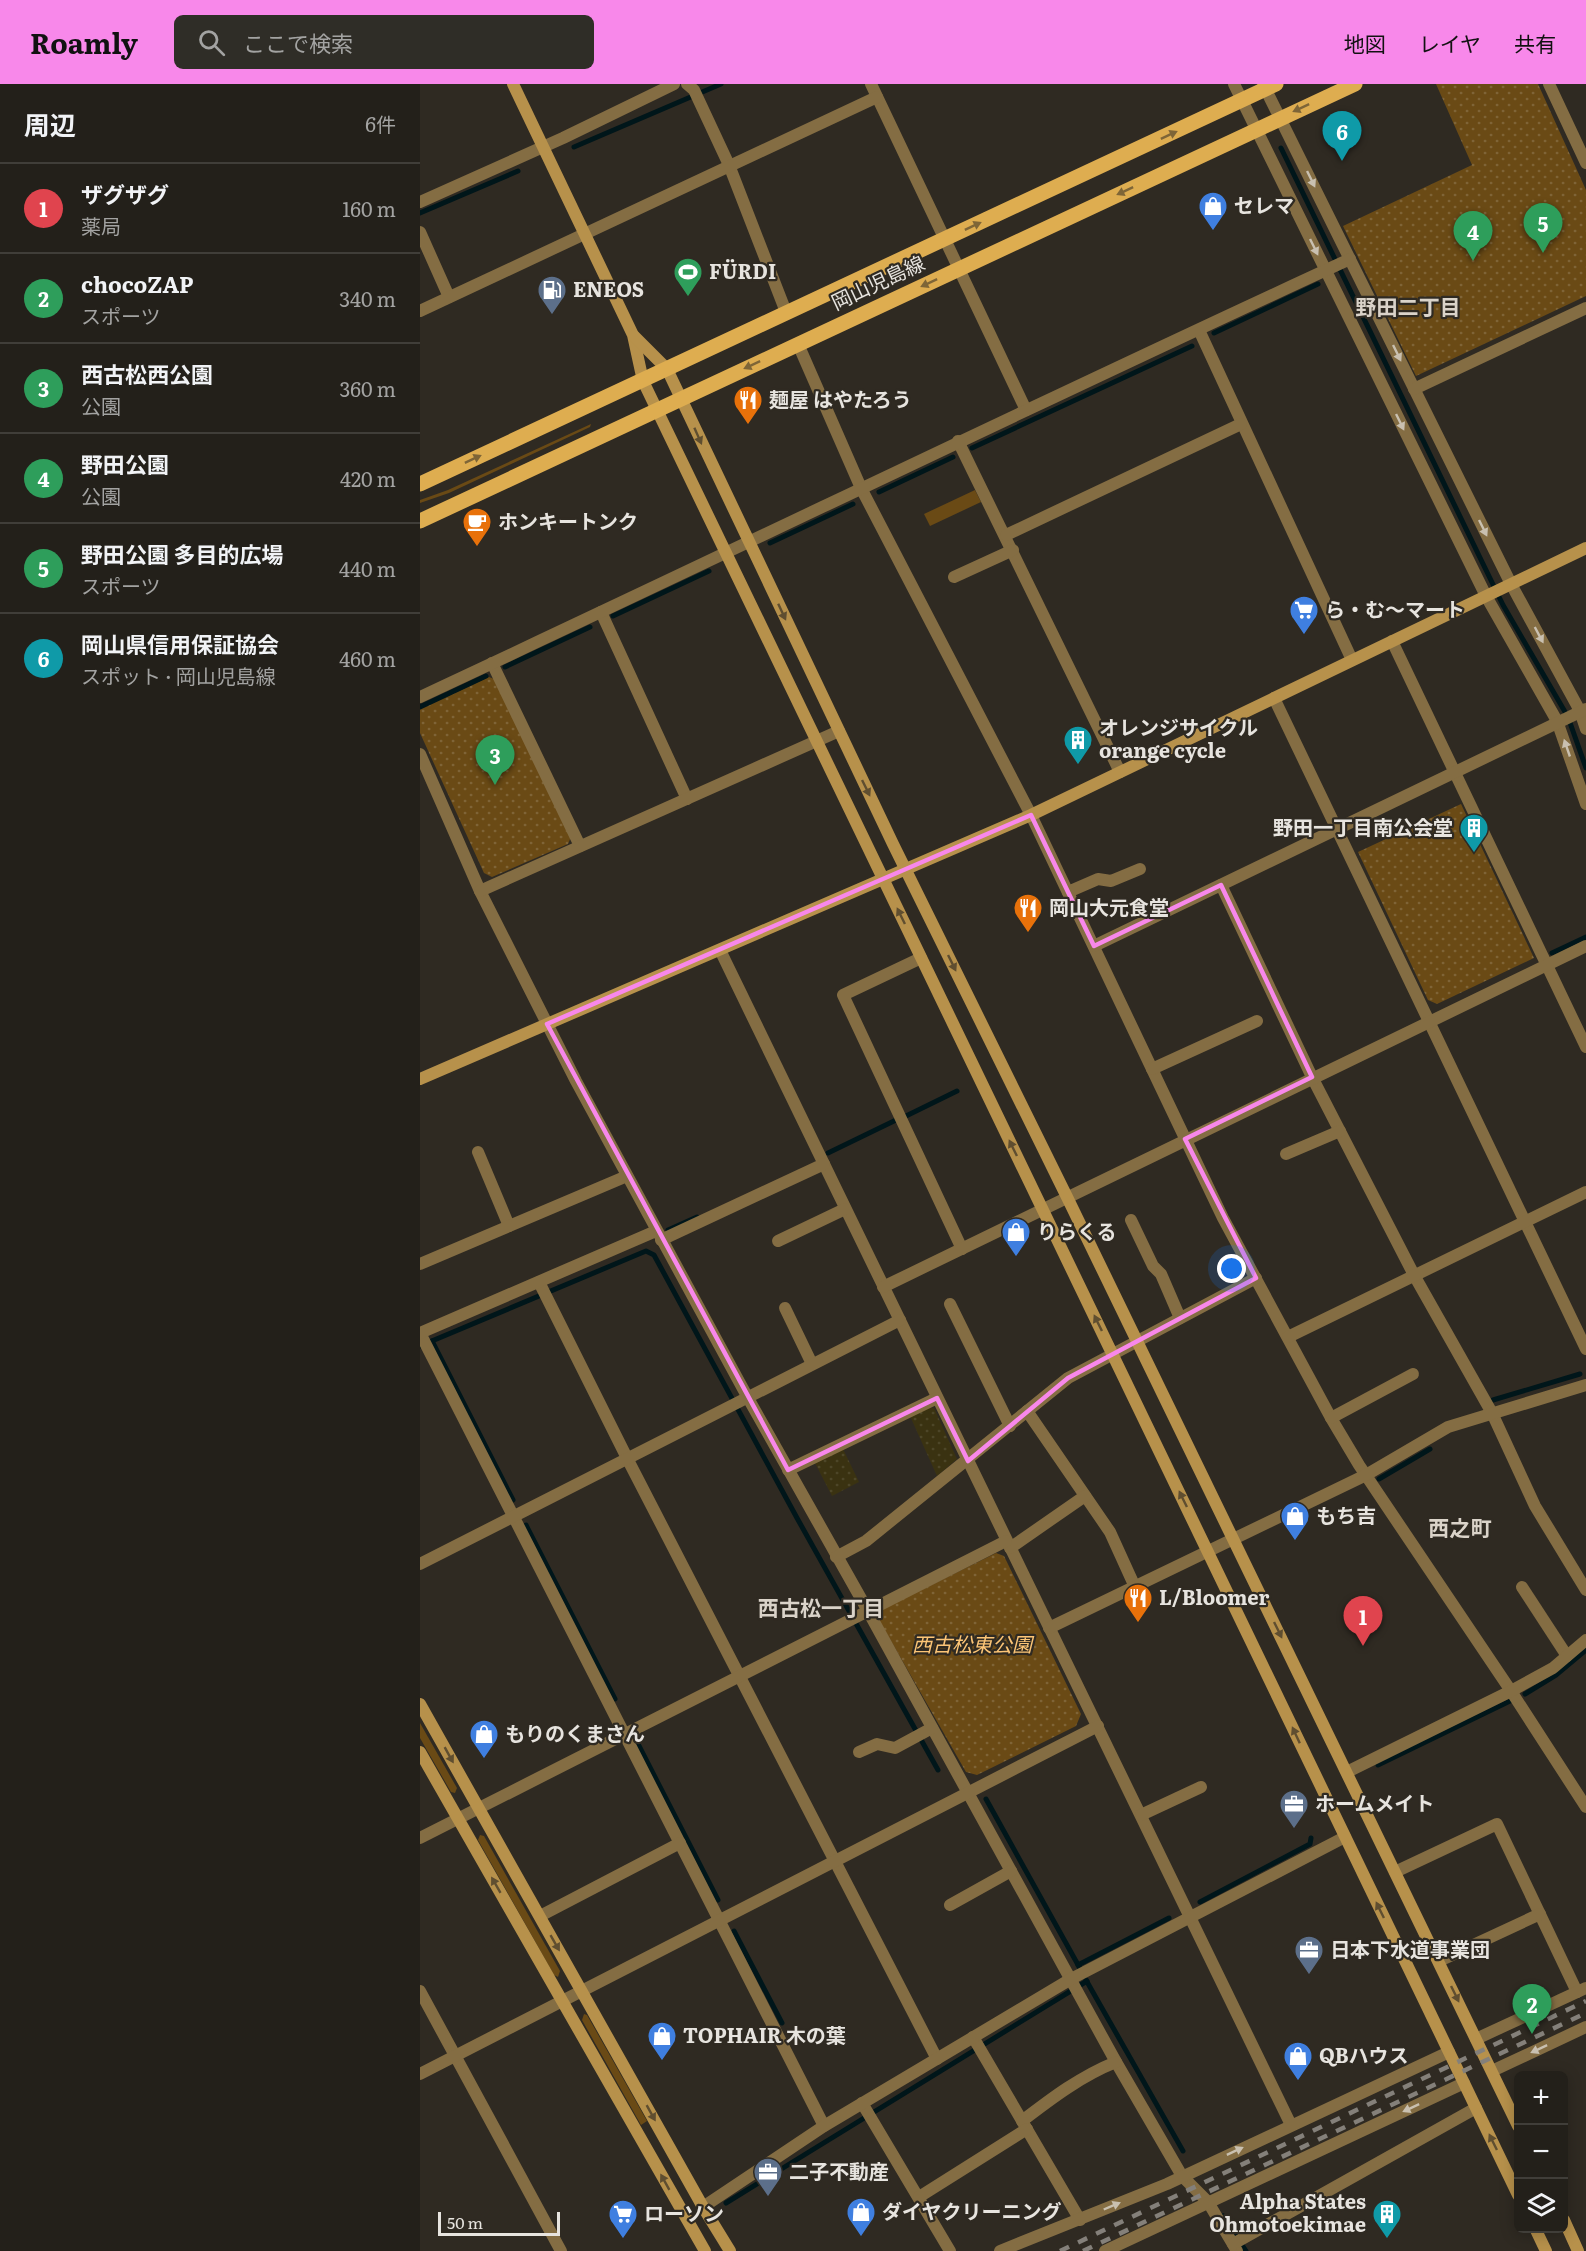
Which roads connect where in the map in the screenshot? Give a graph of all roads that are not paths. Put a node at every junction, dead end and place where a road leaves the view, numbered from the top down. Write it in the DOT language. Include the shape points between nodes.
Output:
graph roads {
  1 [pos="513,84"];
  2 [pos="674,84"];
  3 [pos="872,84"];
  4 [pos="1234,84"];
  5 [pos="1355,84"];
  6 [pos="1549,84"];
  7 [pos="1268,86"];
  8 [pos="693,92"];
  9 [pos="877,97"];
  10 [pos="1242,101"];
  11 [pos="1280,118"];
  12 [pos="1257,129"];
  13 [pos="542,148"];
  14 [pos="1586,163"];
  15 [pos="729,165"];
  16 [pos="422,201"];
  17 [pos="420,232"];
  18 [pos="584,234"];
  19 [pos="946,239"];
  20 [pos="1338,265"];
  21 [pos="960,268"];
  22 [pos="449,297"];
  23 [pos="1586,308"];
  24 [pos="420,310"];
  25 [pos="786,312"];
  26 [pos="1198,330"];
  27 [pos="633,335"];
  28 [pos="798,344"];
  29 [pos="667,369"];
  30 [pos="643,381"];
  31 [pos="1414,389"];
  32 [pos="680,398"];
  33 [pos="657,410"];
  34 [pos="1026,410"];
  35 [pos="1241,423"];
  36 [pos="958,441"];
  37 [pos="420,484"];
  38 [pos="861,488"];
  39 [pos="420,521"];
  40 [pos="1005,535"];
  41 [pos="749,542"];
  42 [pos="1586,548"];
  43 [pos="1013,550"];
  44 [pos="726,553"];
  45 [pos="954,577"];
  46 [pos="1507,585"];
  47 [pos="1489,594"];
  48 [pos="601,612"];
  49 [pos="1392,641"];
  50 [pos="1352,660"];
  51 [pos="492,663"];
  52 [pos="420,696"];
  53 [pos="1274,698"];
  54 [pos="1572,715"];
  55 [pos="1586,729"];
  56 [pos="839,731"];
  57 [pos="815,741"];
  58 [pos="420,754"];
  59 [pos="1120,772"];
  60 [pos="1453,772"];
  61 [pos="687,799"];
  62 [pos="1586,804"];
  63 [pos="1031,815"];
  64 [pos="1336,829"];
  65 [pos="580,846"];
  66 [pos="906,869"];
  67 [pos="1140,869"];
  68 [pos="883,879"];
  69 [pos="1221,885"];
  70 [pos="480,891"];
  71 [pos="1068,892"];
  72 [pos="1094,946"];
  73 [pos="1586,946"];
  74 [pos="720,950"];
  75 [pos="921,958"];
  76 [pos="1547,965"];
  77 [pos="1257,1021"];
  78 [pos="1430,1022"];
  79 [pos="547,1024"];
  80 [pos="1586,1047"];
  81 [pos="1152,1069"];
  82 [pos="1312,1077"];
  83 [pos="420,1079"];
  84 [pos="1340,1131"];
  85 [pos="1185,1139"];
  86 [pos="478,1152"];
  87 [pos="1286,1154"];
  88 [pos="824,1164"];
  89 [pos="627,1176"];
  90 [pos="1586,1192"];
  91 [pos="1067,1197"];
  92 [pos="845,1209"];
  93 [pos="1043,1209"];
  94 [pos="1131,1220"];
  95 [pos="1525,1221"];
  96 [pos="509,1226"];
  97 [pos="659,1236"];
  98 [pos="778,1241"];
  99 [pos="962,1249"];
  100 [pos="420,1264"];
  101 [pos="1414,1275"];
  102 [pos="1256,1278"];
  103 [pos="883,1287"];
  104 [pos="543,1290"];
  105 [pos="950,1304"];
  106 [pos="785,1308"];
  107 [pos="1180,1318"];
  108 [pos="900,1320"];
  109 [pos="1288,1336"];
  110 [pos="423,1339"];
  111 [pos="1136,1342"];
  112 [pos="1586,1349"];
  113 [pos="1113,1354"];
  114 [pos="812,1364"];
  115 [pos="1413,1374"];
  116 [pos="1586,1385"];
  117 [pos="937,1398"];
  118 [pos="741,1402"];
  119 [pos="1027,1411"];
  120 [pos="1492,1413"];
  121 [pos="1331,1418"];
  122 [pos="1010,1426"];
  123 [pos="628,1460"];
  124 [pos="968,1461"];
  125 [pos="788,1470"];
  126 [pos="1366,1475"];
  127 [pos="1085,1496"];
  128 [pos="513,1518"];
  129 [pos="1234,1539"];
  130 [pos="1008,1544"];
  131 [pos="1209,1551"];
  132 [pos="836,1557"];
  133 [pos="420,1564"];
  134 [pos="1135,1587"];
  135 [pos="1522,1587"];
  136 [pos="1586,1590"];
  137 [pos="859,1616"];
  138 [pos="1049,1628"];
  139 [pos="1586,1640"];
  140 [pos="1567,1656"];
  141 [pos="740,1677"];
  142 [pos="1511,1691"];
  143 [pos="420,1704"];
  144 [pos="1098,1726"];
  145 [pos="924,1733"];
  146 [pos="625,1734"];
  147 [pos="420,1752"];
  148 [pos="859,1752"];
  149 [pos="1347,1772"];
  150 [pos="1201,1787"];
  151 [pos="968,1792"];
  152 [pos="1585,1802"];
  153 [pos="478,1808"];
  154 [pos="1141,1815"];
  155 [pos="458,1818"];
  156 [pos="1345,1837"];
  157 [pos="420,1838"];
  158 [pos="680,1843"];
  159 [pos="834,1860"];
  160 [pos="1011,1871"];
  161 [pos="1395,1872"];
  162 [pos="950,1905"];
  163 [pos="1540,1914"];
  164 [pos="540,1916"];
  165 [pos="1191,1917"];
  166 [pos="719,1919"];
  167 [pos="1438,1961"];
  168 [pos="1077,1980"];
  169 [pos="582,1989"];
  170 [pos="1582,1990"];
  171 [pos="420,1991"];
  172 [pos="562,2000"];
  173 [pos="1586,2027"];
  174 [pos="1476,2039"];
  175 [pos="977,2044"];
  176 [pos="1449,2052"];
  177 [pos="456,2056"];
  178 [pos="937,2059"];
  179 [pos="1116,2062"];
  180 [pos="1492,2071"];
  181 [pos="420,2074"];
  182 [pos="1464,2083"];
  183 [pos="1476,2108"];
  184 [pos="867,2110"];
  185 [pos="1024,2125"];
  186 [pos="1291,2125"];
  187 [pos="1518,2125"];
  188 [pos="824,2126"];
  189 [pos="1182,2176"];
  190 [pos="1514,2187"];
  191 [pos="919,2197"];
  192 [pos="1208,2202"];
  193 [pos="703,2207"];
  194 [pos="1080,2220"];
  195 [pos="1568,2230"];
  196 [pos="1537,2233"];
  197 [pos="1238,2244"];
  198 [pos="561,2251"];
  199 [pos="705,2251"];
  200 [pos="730,2251"];
  201 [pos="950,2251"];
  202 [pos="1000,2251"];
  203 [pos="1105,2251"];
  204 [pos="1546,2251"];
  205 [pos="1578,2251"];
  1 -- 13 [label="street"];
  2 -- 13 [label="street"];
  3 -- 9 [label="street"];
  4 -- 10 [label="street"];
  5 -- 11 [label="main road, 岡山児島線, one-way"];
  6 -- 14 [label="street"];
  7 -- 10 [label="main road, 岡山児島線"];
  7 -- 11 [label="street"];
  8 -- 15 [label="street"];
  9 -- 15 [label="street"];
  9 -- 19 [label="street"];
  10 -- 12 [label="street"];
  19 -- 10 [label="main road, 岡山児島線, one-way"];
  11 -- 12 [label="main road, 岡山児島線"];
  11 -- 20 [label="street, one-way"];
  12 -- 20 [label="street, one-way"];
  12 -- 21 [label="main road, 岡山児島線, one-way"];
  13 -- 16 [label="street"];
  13 -- 18 [label="street"];
  15 -- 18 [label="street"];
  15 -- 25 [label="street"];
  17 -- 22 [label="street"];
  18 -- 22 [label="street"];
  18 -- 27 [label="street"];
  19 -- 21 [label="street"];
  19 -- 25 [label="main road, 岡山児島線"];
  20 -- 26 [label="street"];
  20 -- 31 [label="street, one-way"];
  20 -- 47 [label="street, one-way"];
  21 -- 28 [label="main road, 岡山児島線, one-way"];
  21 -- 34 [label="street"];
  22 -- 24 [label="street"];
  23 -- 31 [label="street"];
  25 -- 29 [label="main road, 岡山児島線"];
  26 -- 34 [label="street"];
  26 -- 35 [label="street"];
  27 -- 29 [label="street"];
  27 -- 30 [label="street"];
  28 -- 32 [label="main road, 岡山児島線, one-way"];
  28 -- 38 [label="street"];
  29 -- 30 [label="main road, 岡山児島線"];
  29 -- 32 [label="street"];
  30 -- 33 [label="street"];
  37 -- 30 [label="main road, 岡山児島線, one-way"];
  31 -- 46 [label="street, one-way"];
  32 -- 33 [label="main road, 岡山児島線"];
  32 -- 41 [label="street, one-way"];
  33 -- 39 [label="main road, 岡山児島線"];
  33 -- 44 [label="street"];
  34 -- 36 [label="street"];
  35 -- 40 [label="street"];
  35 -- 50 [label="street"];
  36 -- 38 [label="street"];
  36 -- 40 [label="street"];
  38 -- 41 [label="street"];
  38 -- 63 [label="street"];
  40 -- 43 [label="street"];
  41 -- 44 [label="street"];
  41 -- 56 [label="street, one-way"];
  42 -- 46 [label="street"];
  43 -- 45 [label="street"];
  43 -- 59 [label="street"];
  44 -- 48 [label="street"];
  44 -- 57 [label="street"];
  46 -- 47 [label="street"];
  46 -- 54 [label="street, one-way"];
  47 -- 49 [label="street"];
  47 -- 54 [label="street"];
  48 -- 51 [label="street"];
  48 -- 61 [label="street"];
  49 -- 50 [label="street"];
  49 -- 60 [label="street"];
  50 -- 53 [label="street"];
  51 -- 52 [label="street"];
  51 -- 65 [label="street"];
  53 -- 59 [label="street"];
  53 -- 64 [label="street"];
  54 -- 55 [label="street"];
  54 -- 60 [label="street"];
  62 -- 54 [label="street, one-way"];
  56 -- 57 [label="street"];
  56 -- 66 [label="street, one-way"];
  57 -- 61 [label="street"];
  57 -- 68 [label="street"];
  58 -- 70 [label="street"];
  59 -- 63 [label="street"];
  60 -- 64 [label="street"];
  60 -- 76 [label="street"];
  61 -- 65 [label="street"];
  63 -- 66 [label="street"];
  63 -- 71 [label="street"];
  64 -- 69 [label="street"];
  64 -- 78 [label="street"];
  65 -- 70 [label="street"];
  66 -- 68 [label="street"];
  66 -- 91 [label="street, one-way"];
  67 -- 71 [label="street" via="1111,881 1098,879"];
  68 -- 74 [label="street"];
  75 -- 68 [label="street, one-way"];
  69 -- 72 [label="street"];
  69 -- 82 [label="street"];
  70 -- 79 [label="street"];
  71 -- 72 [label="street"];
  72 -- 81 [label="street"];
  73 -- 76 [label="street"];
  74 -- 79 [label="street"];
  74 -- 88 [label="street"];
  93 -- 75 [label="street, one-way"];
  75 -- 99 [label="street" via="843,995"];
  76 -- 78 [label="street"];
  76 -- 80 [label="street"];
  77 -- 81 [label="street"];
  78 -- 82 [label="street"];
  78 -- 95 [label="street"];
  79 -- 83 [label="street"];
  79 -- 89 [label="street"];
  81 -- 85 [label="street"];
  82 -- 84 [label="street"];
  82 -- 85 [label="street"];
  84 -- 87 [label="street"];
  84 -- 101 [label="street"];
  85 -- 91 [label="street"];
  85 -- 102 [label="street"];
  86 -- 96 [label="street"];
  88 -- 92 [label="street"];
  88 -- 97 [label="street"];
  89 -- 96 [label="street"];
  89 -- 97 [label="street"];
  90 -- 95 [label="street"];
  91 -- 93 [label="street"];
  91 -- 111 [label="street"];
  92 -- 98 [label="street"];
  92 -- 103 [label="street"];
  93 -- 99 [label="street"];
  113 -- 93 [label="street, one-way"];
  94 -- 107 [label="street"];
  95 -- 101 [label="street"];
  95 -- 112 [label="street"];
  96 -- 100 [label="street"];
  97 -- 104 [label="street"];
  97 -- 118 [label="street"];
  99 -- 103 [label="street"];
  101 -- 109 [label="street"];
  101 -- 120 [label="street"];
  102 -- 107 [label="street"];
  102 -- 109 [label="street"];
  103 -- 108 [label="street"];
  104 -- 110 [label="street"];
  104 -- 123 [label="street"];
  105 -- 122 [label="street"];
  106 -- 114 [label="street"];
  107 -- 111 [label="street"];
  108 -- 114 [label="street"];
  108 -- 117 [label="street"];
  109 -- 121 [label="street"];
  110 -- 128 [label="street"];
  111 -- 113 [label="street"];
  111 -- 129 [label="street"];
  113 -- 119 [label="street" via="1068,1378"];
  131 -- 113 [label="street, one-way"];
  114 -- 118 [label="street"];
  115 -- 121 [label="street"];
  116 -- 120 [label="street"];
  117 -- 124 [label="street"];
  117 -- 125 [label="street"];
  118 -- 123 [label="street"];
  118 -- 125 [label="street"];
  119 -- 122 [label="street"];
  119 -- 127 [label="street"];
  120 -- 126 [label="street" via="1448,1427"];
  120 -- 136 [label="street" via="1535,1506"];
  121 -- 126 [label="street"];
  122 -- 124 [label="street"];
  123 -- 128 [label="street"];
  123 -- 141 [label="street"];
  124 -- 130 [label="street"];
  124 -- 132 [label="street" via="866,1541"];
  125 -- 132 [label="street"];
  126 -- 129 [label="street"];
  126 -- 142 [label="street"];
  127 -- 130 [label="street"];
  127 -- 134 [label="street" via="1110,1532"];
  128 -- 133 [label="street"];
  128 -- 146 [label="street"];
  129 -- 131 [label="street"];
  129 -- 149 [label="street, one-way"];
  130 -- 137 [label="street"];
  130 -- 138 [label="street"];
  131 -- 134 [label="street"];
  156 -- 131 [label="street, one-way"];
  132 -- 137 [label="street"];
  134 -- 138 [label="street"];
  135 -- 140 [label="street"];
  137 -- 141 [label="street"];
  137 -- 145 [label="street"];
  138 -- 144 [label="street"];
  139 -- 140 [label="street"];
  140 -- 142 [label="street"];
  141 -- 146 [label="street"];
  141 -- 159 [label="street"];
  142 -- 149 [label="street"];
  142 -- 152 [label="street"];
  143 -- 153 [label="street, one-way"];
  144 -- 151 [label="street"];
  144 -- 154 [label="street"];
  145 -- 148 [label="street" via="895,1748 877,1744"];
  145 -- 151 [label="street"];
  146 -- 153 [label="street"];
  146 -- 158 [label="street"];
  147 -- 155 [label="street"];
  149 -- 161 [label="street"];
  150 -- 154 [label="street"];
  151 -- 159 [label="street"];
  151 -- 160 [label="street"];
  153 -- 155 [label="street"];
  153 -- 164 [label="street"];
  154 -- 165 [label="street"];
  155 -- 157 [label="street"];
  172 -- 155 [label="street, one-way"];
  156 -- 165 [label="street"];
  176 -- 156 [label="street, one-way"];
  158 -- 164 [label="street"];
  158 -- 166 [label="street"];
  159 -- 166 [label="street"];
  159 -- 178 [label="street"];
  160 -- 162 [label="street"];
  160 -- 168 [label="street"];
  161 -- 163 [label="street" via="1497,1824"];
  161 -- 167 [label="street"];
  163 -- 167 [label="street"];
  163 -- 170 [label="street"];
  164 -- 169 [label="street, one-way"];
  165 -- 168 [label="street"];
  165 -- 186 [label="street"];
  166 -- 169 [label="street"];
  166 -- 188 [label="street"];
  167 -- 174 [label="street, one-way"];
  168 -- 175 [label="street"];
  168 -- 179 [label="street"];
  169 -- 172 [label="street"];
  169 -- 193 [label="street, one-way"];
  170 -- 174 [label="street"];
  171 -- 177 [label="street"];
  172 -- 177 [label="street"];
  199 -- 172 [label="street, one-way"];
  173 -- 180 [label="street, one-way"];
  174 -- 180 [label="street"];
  175 -- 178 [label="street"];
  175 -- 185 [label="street"];
  176 -- 182 [label="street"];
  176 -- 186 [label="street"];
  177 -- 181 [label="street"];
  177 -- 198 [label="street"];
  178 -- 184 [label="street"];
  179 -- 185 [label="street" via="1068,2086"];
  179 -- 189 [label="street"];
  180 -- 187 [label="street"];
  182 -- 183 [label="street"];
  182 -- 192 [label="street, one-way"];
  190 -- 183 [label="street, one-way"];
  183 -- 197 [label="street"];
  184 -- 188 [label="street"];
  184 -- 191 [label="street"];
  185 -- 191 [label="street"];
  185 -- 194 [label="street"];
  189 -- 186 [label="street, one-way"];
  188 -- 193 [label="street"];
  189 -- 192 [label="street"];
  194 -- 189 [label="street, one-way"];
  191 -- 201 [label="street"];
  192 -- 197 [label="street"];
  192 -- 203 [label="street"];
  193 -- 200 [label="street"];
  194 -- 202 [label="street"];
  195 -- 205 [label="street"];
  196 -- 204 [label="street"];
}
